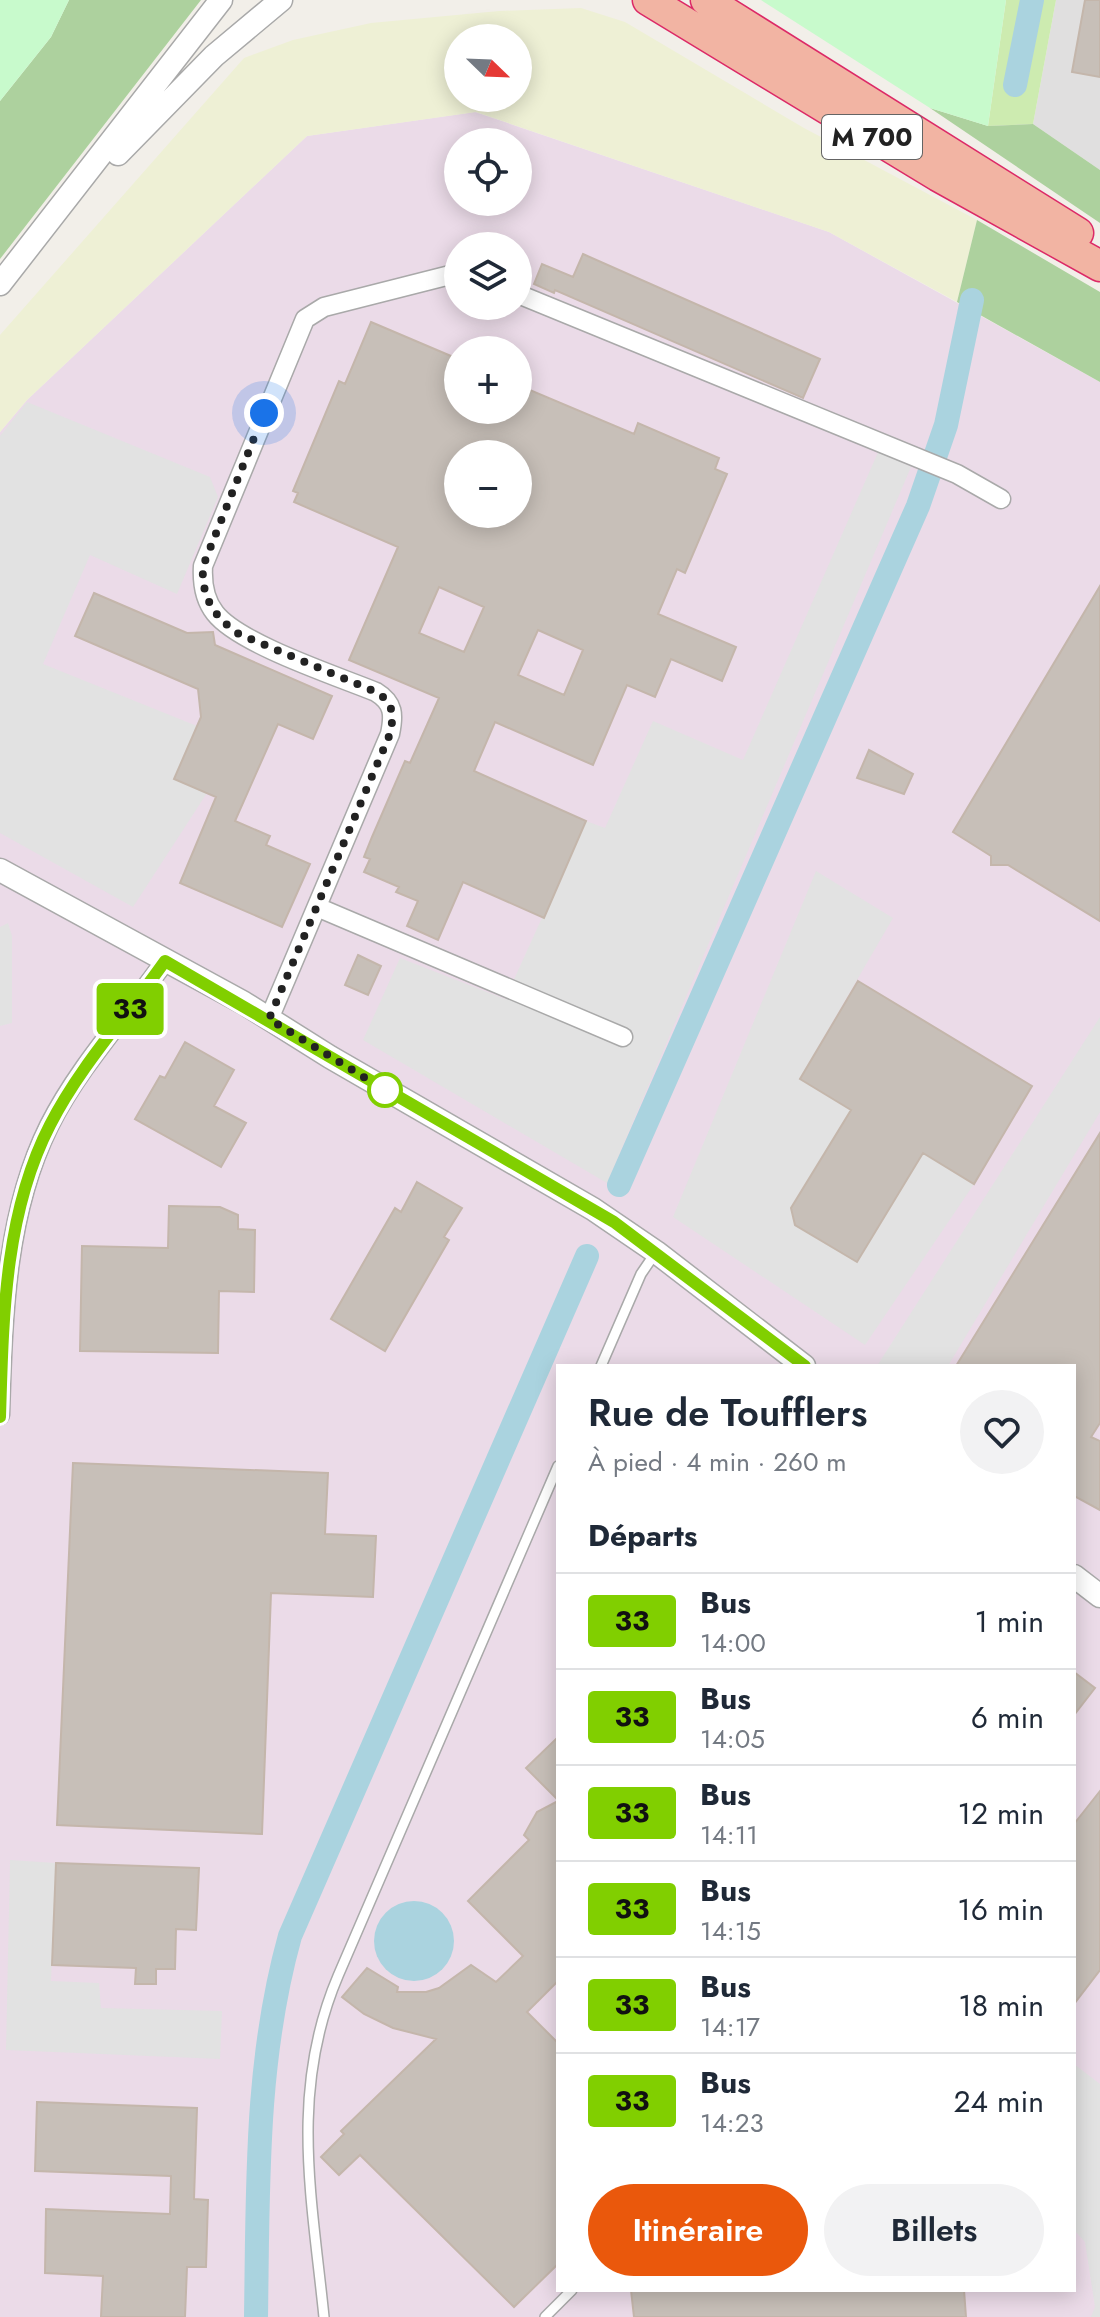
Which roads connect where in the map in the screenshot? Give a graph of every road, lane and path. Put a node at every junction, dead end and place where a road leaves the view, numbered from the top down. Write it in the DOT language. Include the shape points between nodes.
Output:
graph roads {
  1 [pos="221,0"];
  2 [pos="281,0"];
  3 [pos="648,0"];
  4 [pos="706,0"];
  5 [pos="50,223"];
  6 [pos="1100,247"];
  7 [pos="1100,266"];
  8 [pos="444,277"];
  9 [pos="0,284"];
  10 [pos="532,300"];
  11 [pos="1001,499"];
  12 [pos="0,870"];
  13 [pos="317,907"];
  14 [pos="165,961"];
  15 [pos="269,1019"];
  16 [pos="623,1037"];
  17 [pos="656,1252"];
  18 [pos="4,1274"];
  19 [pos="602,1364"];
  20 [pos="801,1364"];
  21 [pos="0,1415"];
  22 [pos="556,1471"];
  23 [pos="1076,1578"];
  24 [pos="1100,1596"];
  25 [pos="570,2292"];
  26 [pos="324,2317"];
  27 [pos="545,2317"];
  1 -- 5 [label="street"];
  2 -- 5 [label="street" via="214,56"];
  3 -- 7 [label="highway, M 700" via="938,176"];
  4 -- 6 [label="highway, M 700"];
  5 -- 9 [label="street"];
  8 -- 13 [label="street" via="324,307 305,319 203,566 209,604 227,625 390,703 390,734"];
  10 -- 11 [label="street" via="914,455"];
  12 -- 14 [label="street"];
  13 -- 15 [label="street"];
  13 -- 16 [label="street"];
  14 -- 15 [label="street"];
  14 -- 18 [label="street" via="48,1128"];
  15 -- 17 [label="street" via="581,1202"];
  17 -- 19 [label="lane"];
  17 -- 20 [label="street"];
  18 -- 21 [label="street"];
  22 -- 26 [label="lane" via="318,2031 306,2119"];
  23 -- 24 [label="street"];
  25 -- 27 [label="lane"];
}
